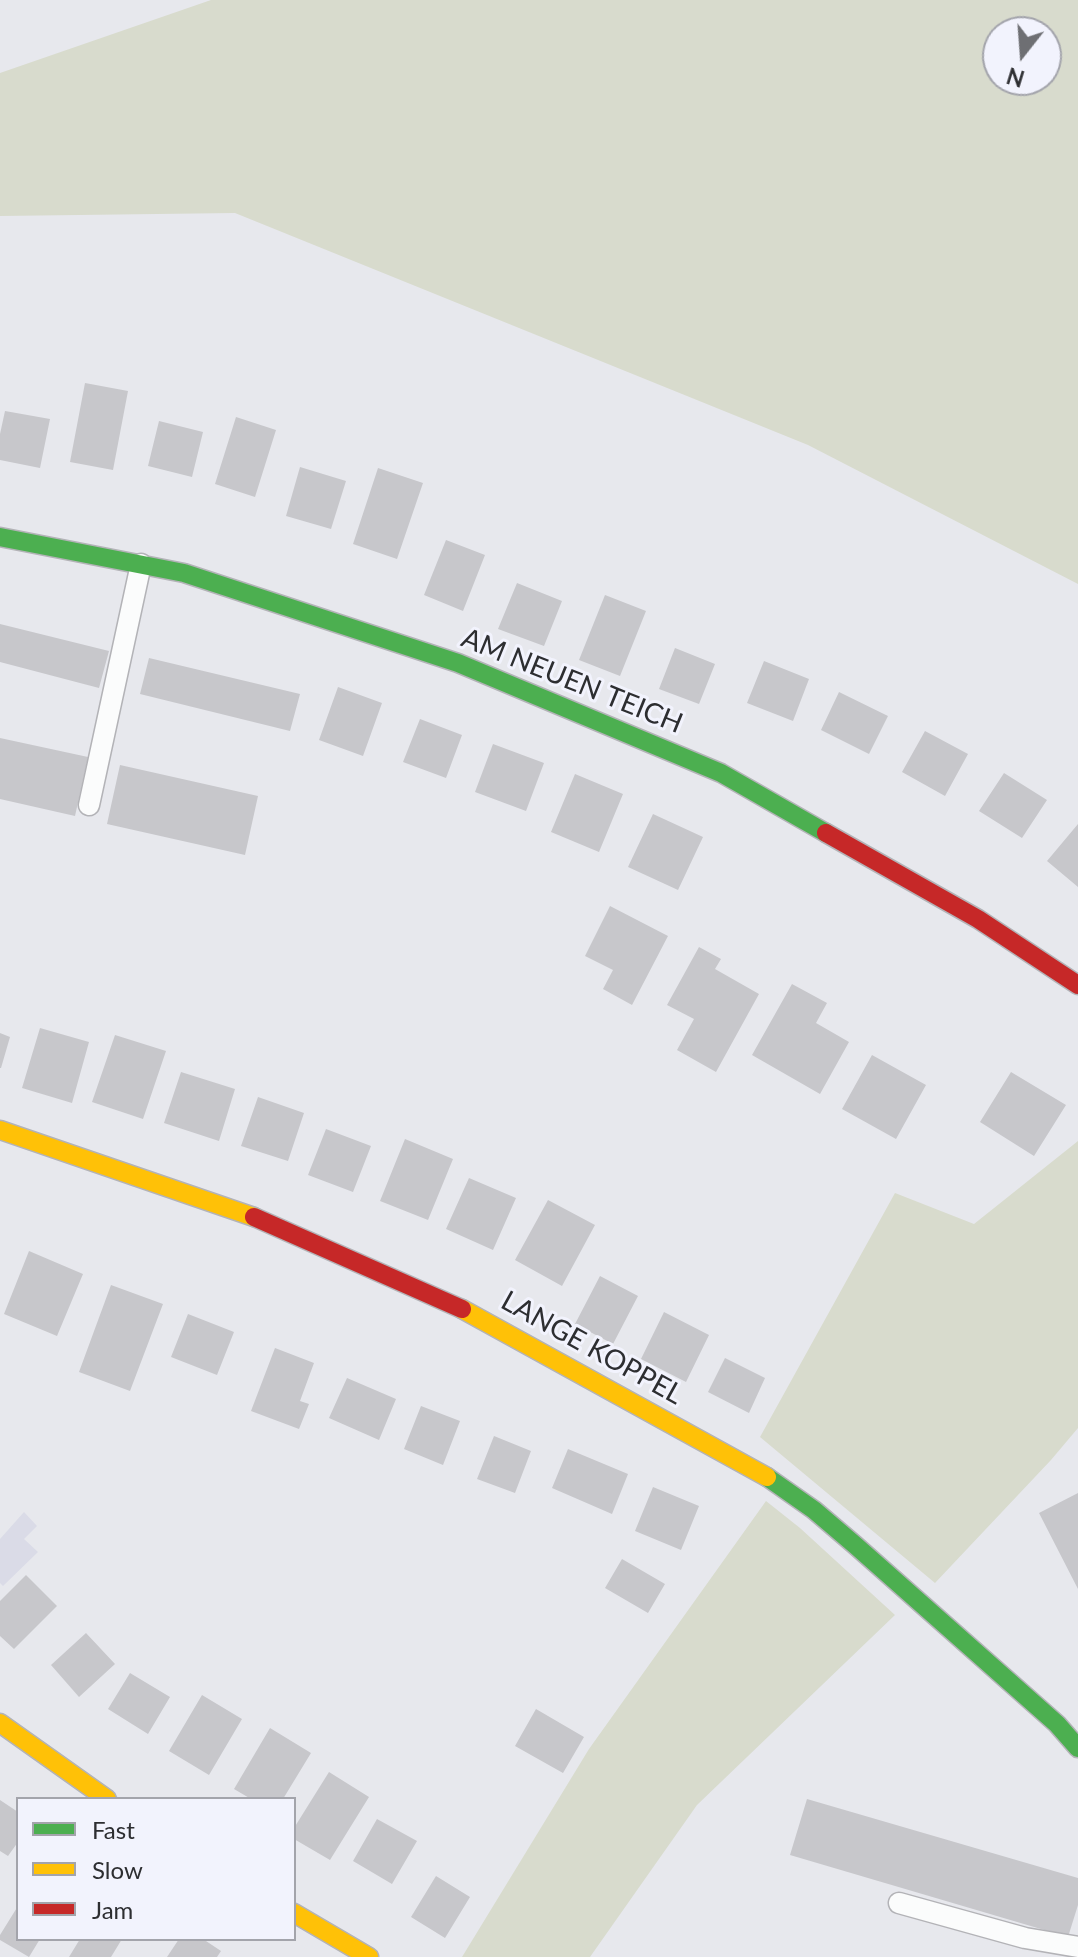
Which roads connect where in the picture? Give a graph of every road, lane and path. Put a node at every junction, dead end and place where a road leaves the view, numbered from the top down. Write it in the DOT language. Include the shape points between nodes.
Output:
graph roads {
  1 [pos="0,537"];
  2 [pos="141,564"];
  3 [pos="89,805"];
  4 [pos="1078,985"];
  5 [pos="0,1130"];
  6 [pos="0,1723"];
  7 [pos="1078,1748"];
  8 [pos="104,1797"];
  9 [pos="899,1903"];
  10 [pos="296,1914"];
  11 [pos="1078,1947"];
  12 [pos="369,1957"];
  1 -- 2 [label="street, AM NEUEN TEICH"];
  2 -- 3 [label="lane"];
  2 -- 4 [label="street, AM NEUEN TEICH" via="184,573 458,663 721,773 978,919"];
  5 -- 7 [label="street, LANGE KOPPEL" via="258,1218 389,1276 462,1309 761,1472 855,1545"];
  6 -- 8 [label="street"];
  9 -- 11 [label="lane"];
  10 -- 12 [label="street"];
}
